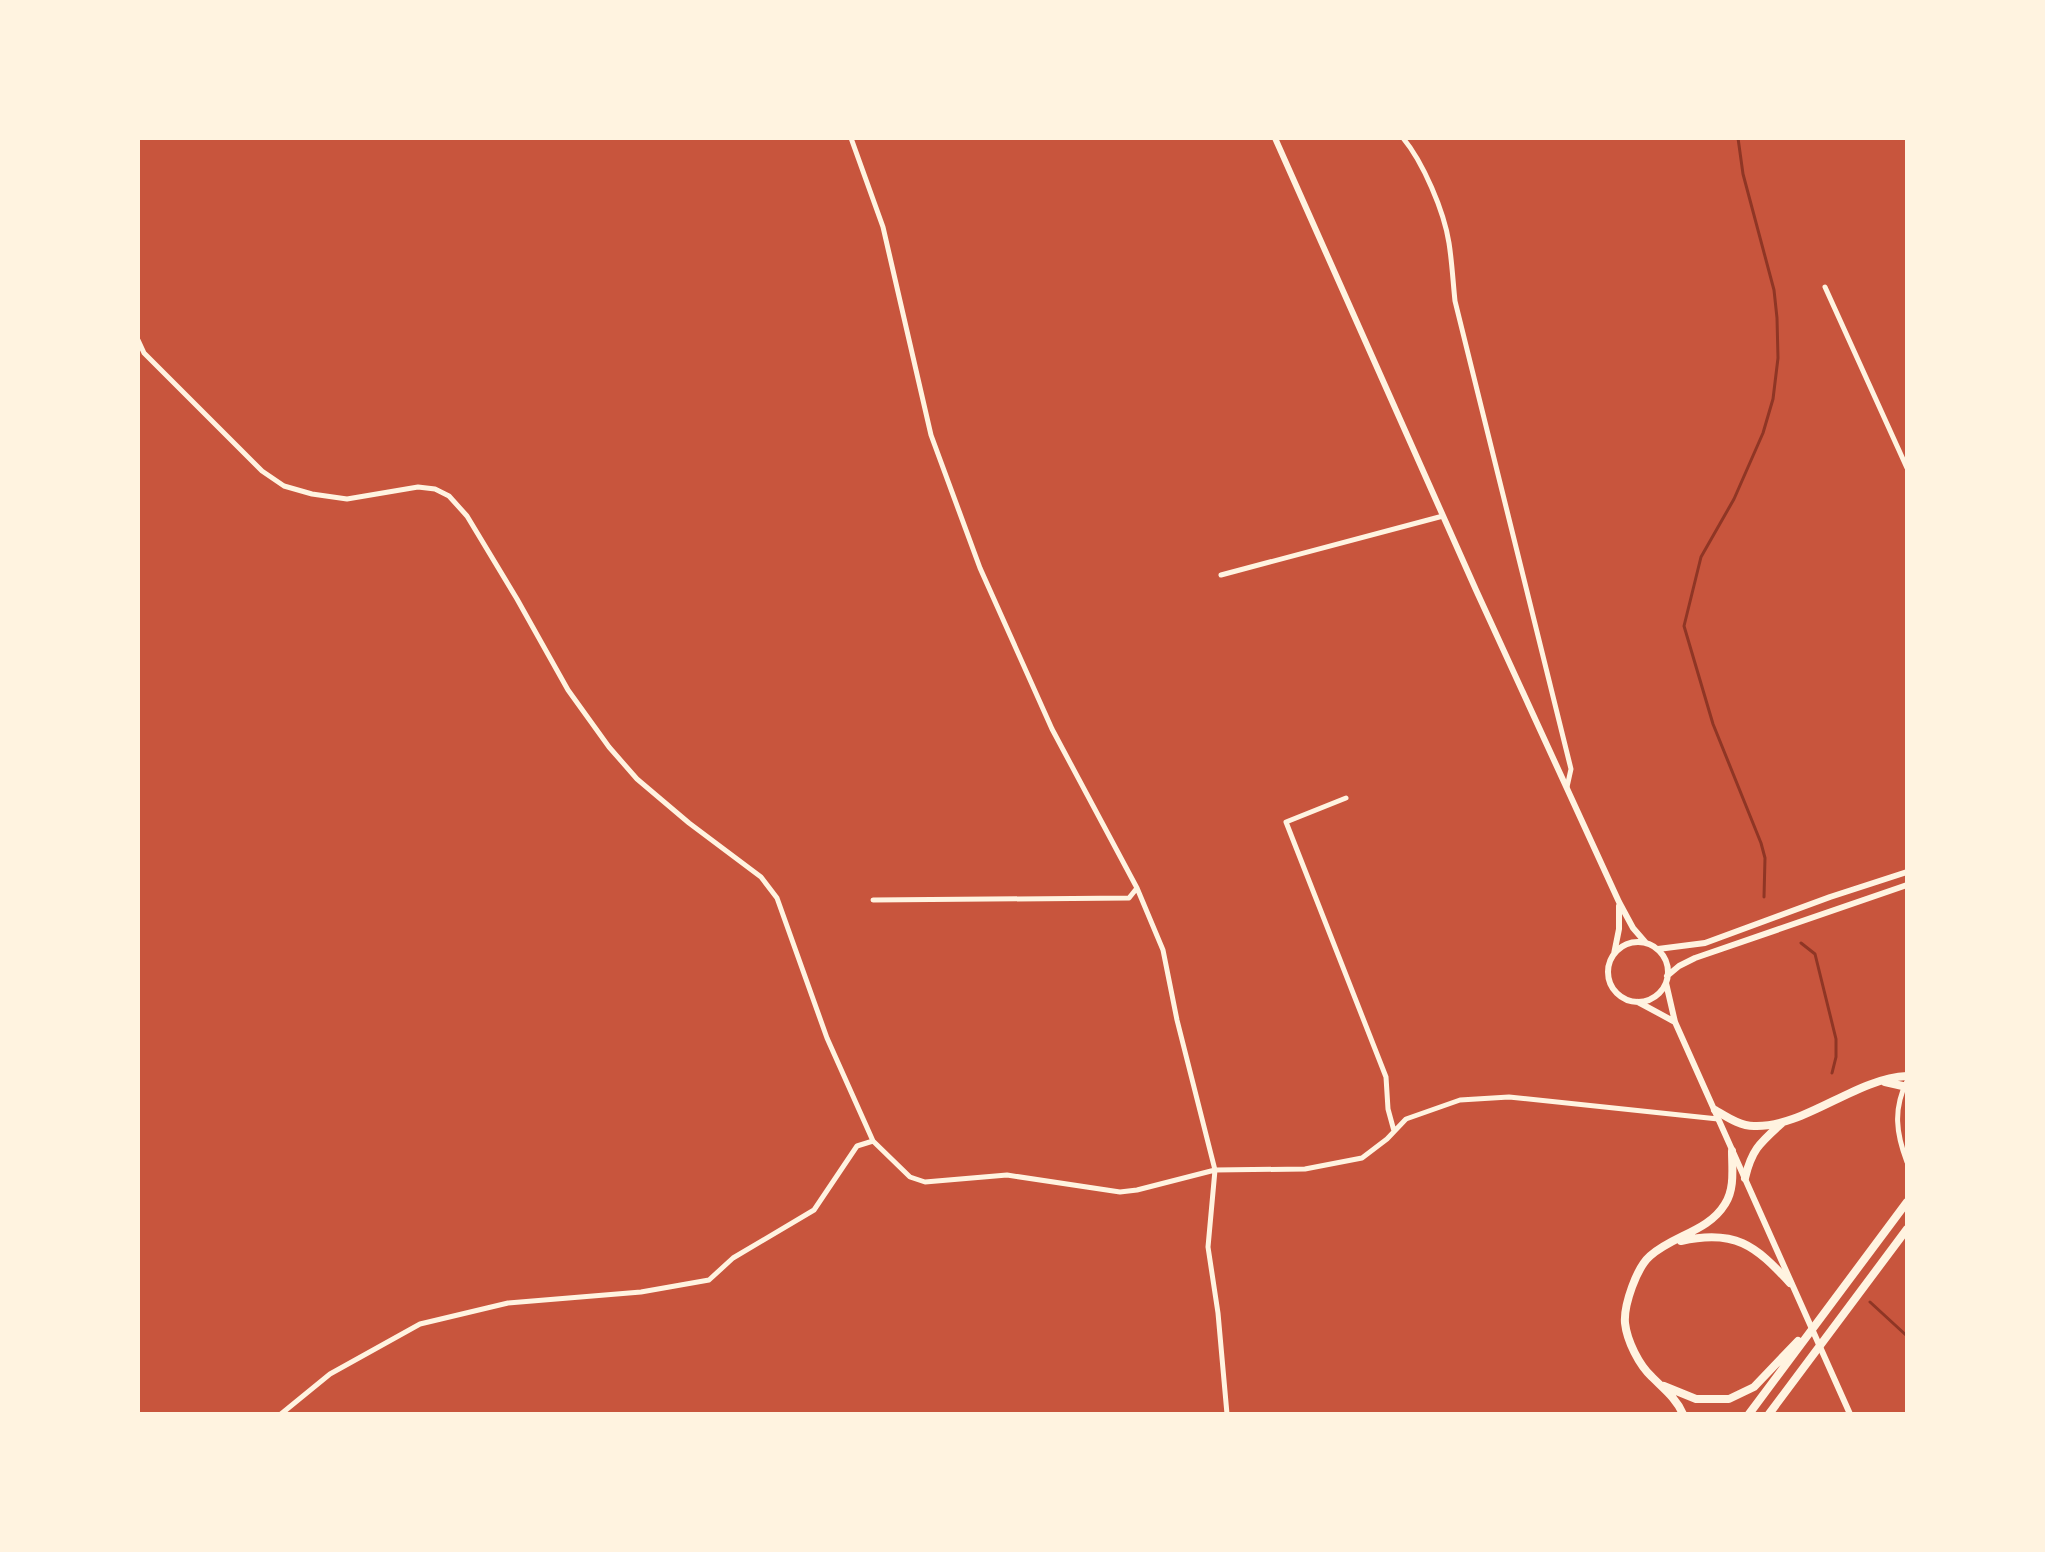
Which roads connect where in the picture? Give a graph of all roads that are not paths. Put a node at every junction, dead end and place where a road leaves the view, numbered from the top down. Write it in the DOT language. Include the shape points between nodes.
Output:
graph roads {
  1 [pos="851,138"];
  2 [pos="1275,138"];
  3 [pos="1403,138"];
  4 [pos="1825,287"];
  5 [pos="138,340"];
  6 [pos="1907,468"];
  7 [pos="1443,516"];
  8 [pos="1221,575"];
  9 [pos="1567,788"];
  10 [pos="1346,798"];
  11 [pos="1907,872"];
  12 [pos="1907,885"];
  13 [pos="1137,888"];
  14 [pos="873,900"];
  15 [pos="1619,902"];
  16 [pos="1646,943"];
  17 [pos="1658,949"];
  18 [pos="1614,954"];
  19 [pos="1666,979"];
  20 [pos="1638,1002"];
  21 [pos="1675,1022"];
  22 [pos="1901,1079"];
  23 [pos="1907,1087"];
  24 [pos="1716,1114"];
  25 [pos="1783,1123"];
  26 [pos="1394,1131"];
  27 [pos="873,1141"];
  28 [pos="1732,1151"];
  29 [pos="1907,1162"];
  30 [pos="1215,1170"];
  31 [pos="1745,1178"];
  32 [pos="1907,1199"];
  33 [pos="1907,1230"];
  34 [pos="1669,1243"];
  35 [pos="1790,1283"];
  36 [pos="1787,1358"];
  37 [pos="1663,1386"];
  38 [pos="281,1414"];
  39 [pos="1227,1414"];
  40 [pos="1683,1414"];
  41 [pos="1749,1414"];
  42 [pos="1769,1414"];
  43 [pos="1850,1414"];
  1 -- 13 [label="street" via="883,227 931,435 980,568 1052,729"];
  2 -- 7 [label="street"];
  3 -- 9 [label="street" via="1430,183 1449,240 1455,301 1571,769"];
  4 -- 6 [label="street"];
  5 -- 27 [label="street" via="144,353 262,471 284,486 347,499 418,487 449,496 467,516 568,690 609,747 637,779 761,877 777,898 827,1038"];
  7 -- 8 [label="street"];
  7 -- 9 [label="street"];
  9 -- 15 [label="street"];
  10 -- 26 [label="street" via="1286,822 1386,1077"];
  11 -- 17 [label="street" via="1705,943"];
  12 -- 19 [label="street" via="1695,958"];
  13 -- 14 [label="street" via="1129,898"];
  13 -- 30 [label="street" via="1163,950"];
  15 -- 16 [label="street"];
  15 -- 18 [label="street"];
  16 -- 17 [label="street"];
  16 -- 18 [label="street" via="1621,947"];
  17 -- 19 [label="street" via="1668,968"];
  18 -- 20 [label="street" via="1610,983 1622,998"];
  19 -- 20 [label="street" via="1657,994"];
  19 -- 21 [label="street"];
  20 -- 21 [label="street"];
  21 -- 24 [label="street"];
  22 -- 23 [label="highway"];
  22 -- 25 [label="highway" via="1880,1081"];
  22 -- 29 [label="street" via="1898,1140"];
  24 -- 25 [label="highway" via="1753,1126"];
  24 -- 26 [label="street" via="1509,1097 1460,1100 1406,1119"];
  24 -- 28 [label="street"];
  25 -- 31 [label="highway" via="1757,1146"];
  26 -- 30 [label="street" via="1362,1158 1305,1169"];
  27 -- 30 [label="street" via="910,1177 925,1182 1007,1175 1120,1192"];
  27 -- 38 [label="street" via="857,1146 814,1210 733,1258 709,1280 641,1292 508,1303 420,1324 330,1374"];
  28 -- 31 [label="street"];
  28 -- 34 [label="highway" via="1727,1202 1713,1220"];
  30 -- 39 [label="street" via="1208,1247"];
  31 -- 35 [label="street"];
  32 -- 36 [label="highway"];
  33 -- 42 [label="highway"];
  34 -- 35 [label="highway" via="1701,1236 1730,1238 1752,1247"];
  34 -- 37 [label="highway" via="1637,1274 1625,1322 1632,1347"];
  35 -- 43 [label="street"];
  36 -- 37 [label="highway" via="1754,1387 1729,1399 1696,1399"];
  36 -- 41 [label="highway"];
  37 -- 40 [label="highway"];
}
